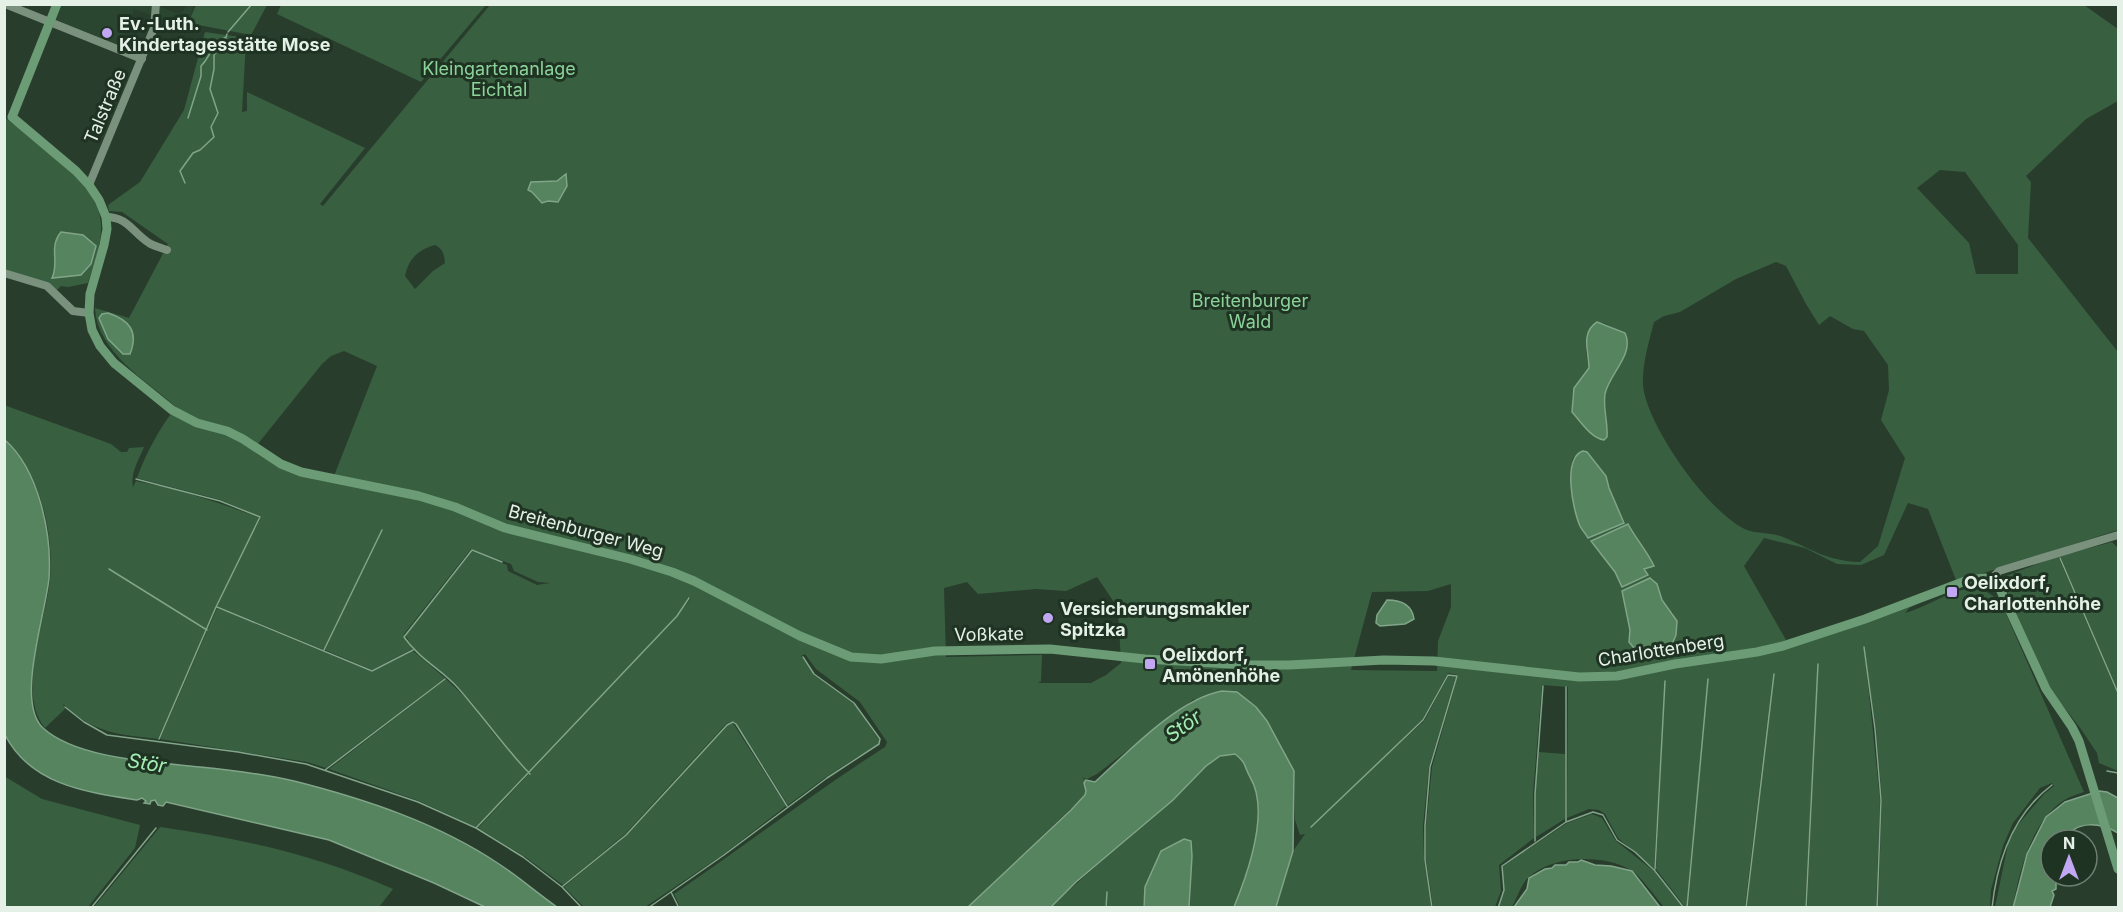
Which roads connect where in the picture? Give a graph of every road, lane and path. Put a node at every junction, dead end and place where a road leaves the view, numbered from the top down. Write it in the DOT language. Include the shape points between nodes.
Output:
graph roads {
  1 [pos="57,4"];
  2 [pos="156,4"];
  3 [pos="11,6"];
  4 [pos="50,23"];
  5 [pos="142,58"];
  6 [pos="8,114"];
  7 [pos="89,185"];
  8 [pos="106,217"];
  9 [pos="167,250"];
  10 [pos="4,273"];
  11 [pos="89,313"];
  12 [pos="2118,535"];
  13 [pos="1990,580"];
  14 [pos="860,659"];
  15 [pos="1335,663"];
  16 [pos="2118,869"];
  1 -- 4 [label="main road"];
  2 -- 5 [label="street, Talstraße" via="154,28"];
  3 -- 4 [label="street"];
  4 -- 5 [label="street"];
  4 -- 6 [label="main road"];
  5 -- 7 [label="street, Talstraße"];
  6 -- 7 [label="main road"];
  7 -- 8 [label="main road"];
  8 -- 9 [label="street" via="117,217 149,243"];
  8 -- 11 [label="main road" via="106,240 91,288"];
  10 -- 11 [label="street" via="47,286 73,311"];
  11 -- 14 [label="main road, Breitenburger Weg" via="93,335 105,353 155,398 185,418 227,431 274,460 292,468 419,496 505,528 655,566 694,581 800,636"];
  12 -- 13 [label="street" via="1999,571"];
  13 -- 15 [label="main road, Charlottenberg" via="1968,580 1783,646 1617,676 1579,677 1434,661"];
  13 -- 16 [label="main road" via="2000,589 2046,689 2076,735"];
  14 -- 15 [label="main road, Voßkate" via="935,651 1050,649 1248,665"];
}
